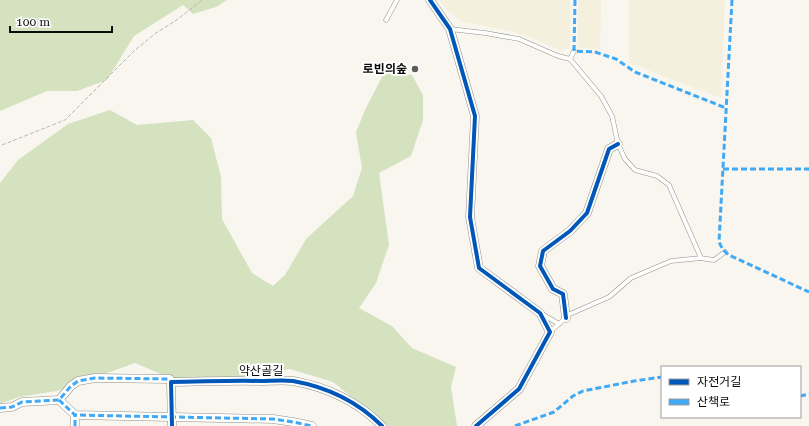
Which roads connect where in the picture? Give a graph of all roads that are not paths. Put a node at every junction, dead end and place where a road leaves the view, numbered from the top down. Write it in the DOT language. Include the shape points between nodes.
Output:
graph roads {
  1 [pos="398,0"];
  2 [pos="430,0"];
  3 [pos="386,20"];
  4 [pos="450,29"];
  5 [pos="574,51"];
  6 [pos="570,59"];
  7 [pos="618,144"];
  8 [pos="725,252"];
  9 [pos="697,258"];
  10 [pos="540,313"];
  11 [pos="566,318"];
  12 [pos="559,324"];
  13 [pos="550,332"];
  14 [pos="170,382"];
  15 [pos="59,400"];
  16 [pos="0,408"];
  17 [pos="75,415"];
  18 [pos="172,422"];
  19 [pos="75,426"];
  20 [pos="312,426"];
  21 [pos="382,426"];
  22 [pos="476,426"];
  1 -- 3 [label="lane"];
  2 -- 4 [label="street"];
  4 -- 6 [label="lane" via="519,39"];
  4 -- 10 [label="street" via="475,116 470,217 479,268"];
  5 -- 6 [label="lane"];
  6 -- 7 [label="lane" via="601,96 612,116"];
  7 -- 9 [label="lane" via="635,170 657,176 669,185 700,258"];
  7 -- 11 [label="street" via="609,149 587,213 570,231 543,251 540,266 553,289 563,294"];
  8 -- 9 [label="lane" via="714,260"];
  9 -- 11 [label="lane" via="671,261 631,278 609,297"];
  10 -- 12 [label="lane"];
  10 -- 13 [label="street"];
  11 -- 12 [label="lane"];
  12 -- 13 [label="lane"];
  13 -- 22 [label="street" via="519,389"];
  14 -- 15 [label="street, 약산골길" via="170,379 95,378 78,381"];
  14 -- 18 [label="street"];
  14 -- 21 [label="street, 약산골길" via="292,381 342,396"];
  15 -- 16 [label="street" via="22,402 12,407"];
  15 -- 17 [label="street"];
  17 -- 18 [label="street"];
  17 -- 19 [label="street"];
  18 -- 20 [label="street" via="273,419"];
}
